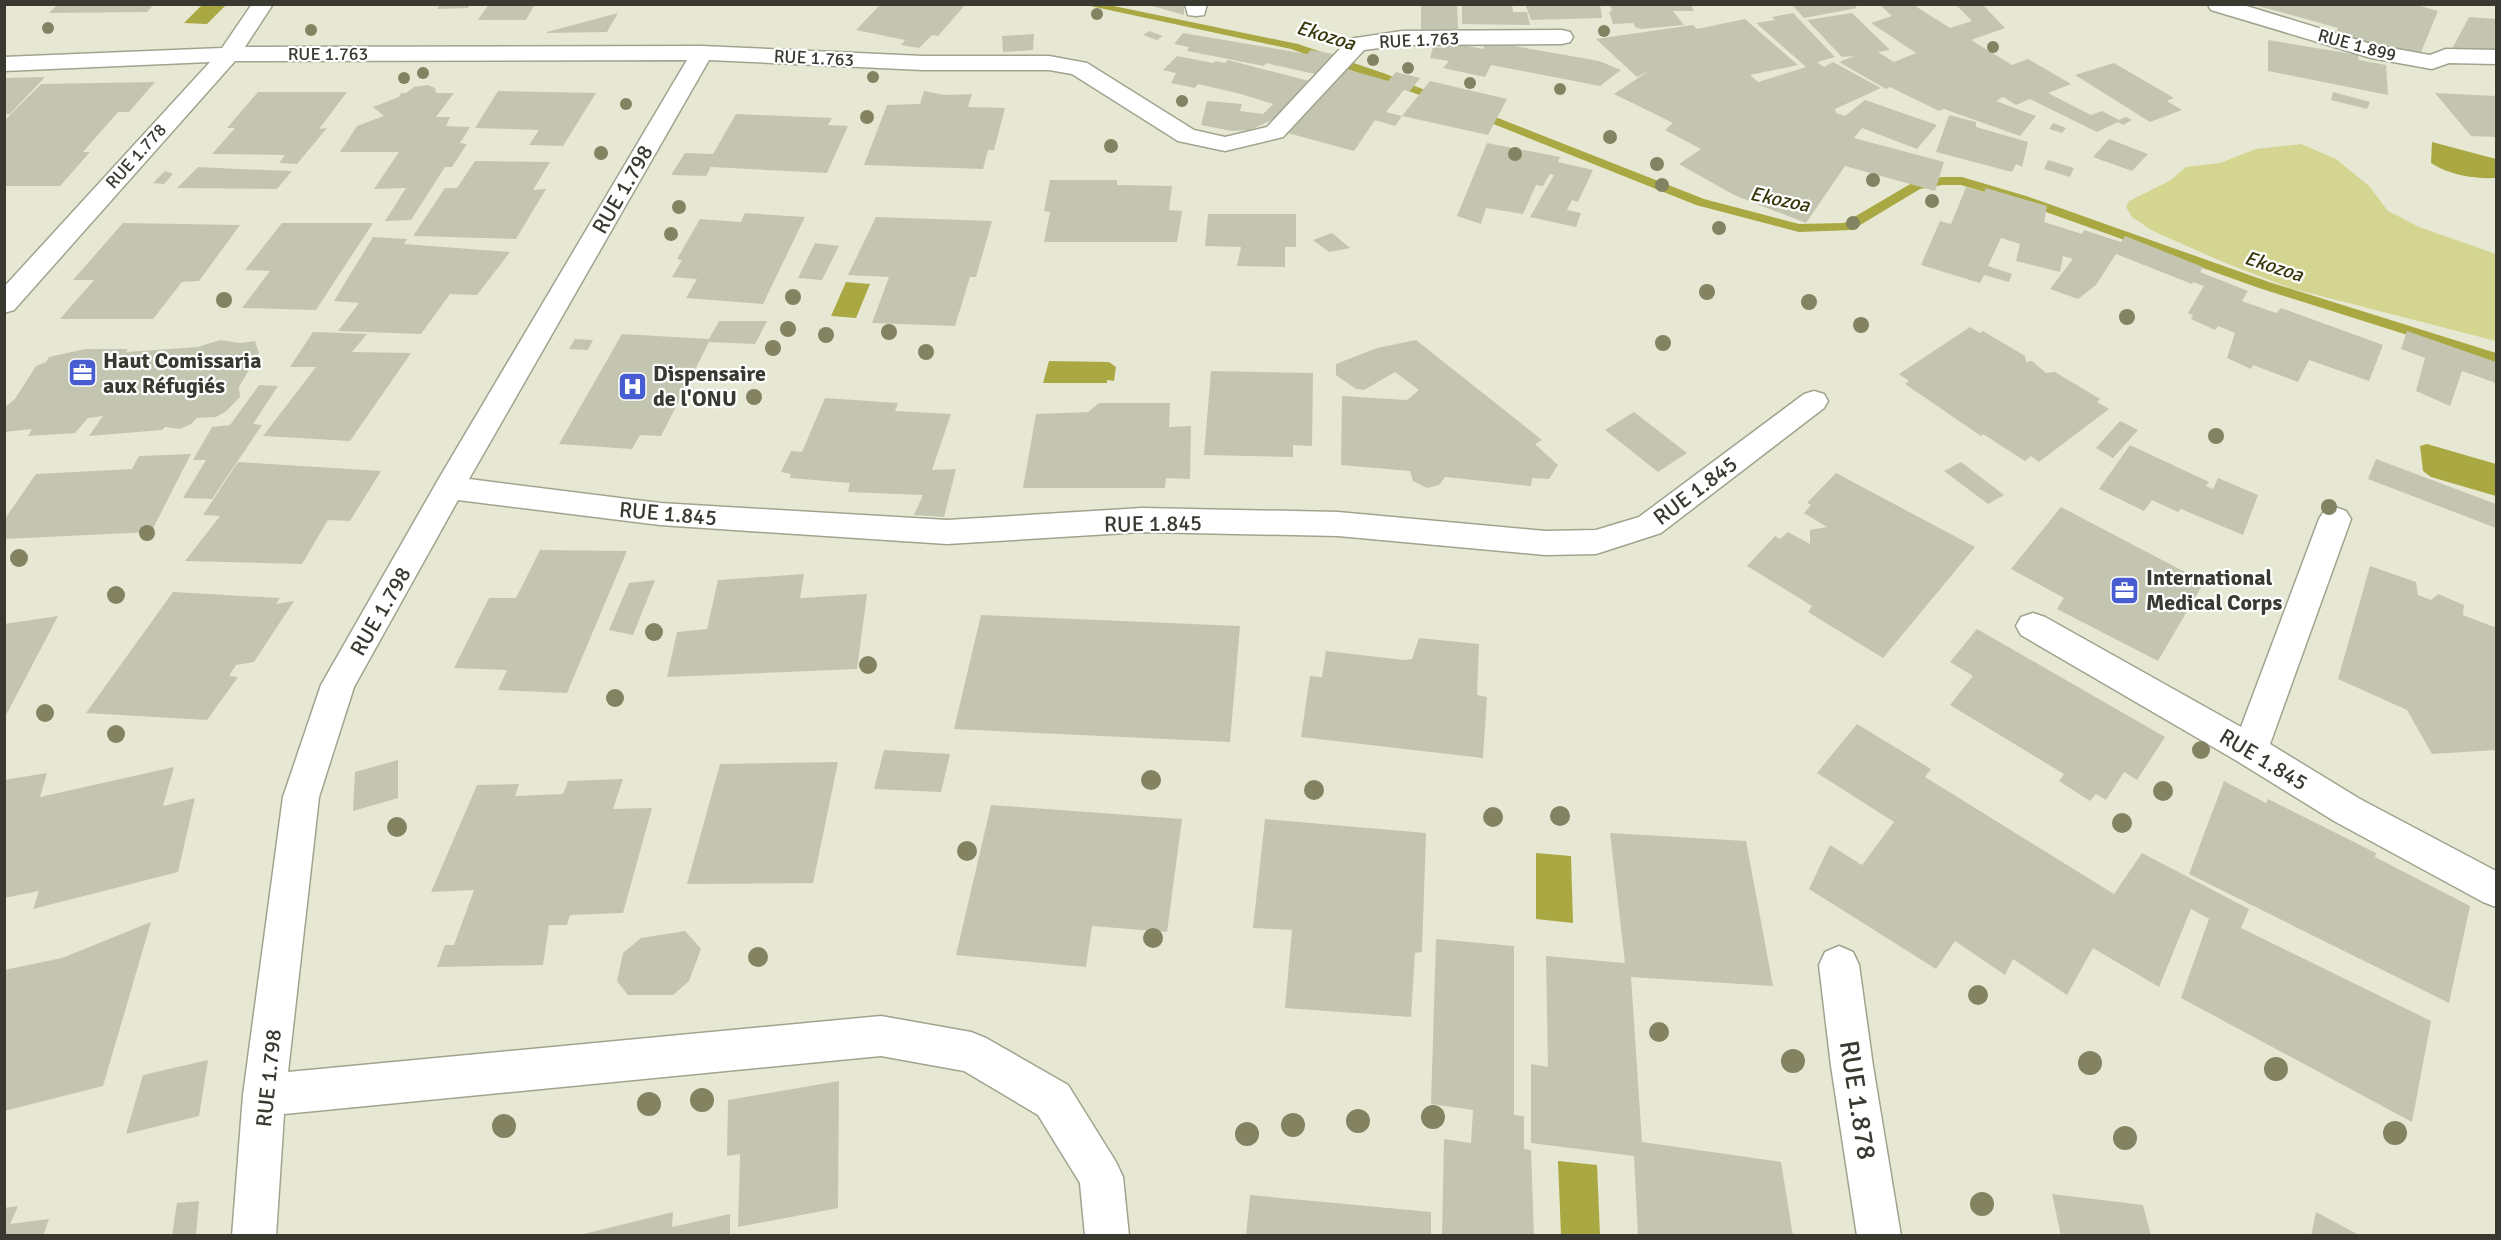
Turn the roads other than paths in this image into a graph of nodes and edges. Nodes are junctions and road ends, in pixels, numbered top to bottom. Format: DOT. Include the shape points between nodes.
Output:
graph roads {
  1 [pos="263,4"];
  2 [pos="2218,5"];
  3 [pos="1562,37"];
  4 [pos="702,53"];
  5 [pos="229,54"];
  6 [pos="2496,57"];
  7 [pos="4,64"];
  8 [pos="4,304"];
  9 [pos="1814,401"];
  10 [pos="449,488"];
  11 [pos="2335,519"];
  12 [pos="2033,626"];
  13 [pos="2250,750"];
  14 [pos="2496,890"];
  15 [pos="1839,965"];
  16 [pos="264,1095"];
  17 [pos="254,1236"];
  18 [pos="1107,1236"];
  19 [pos="1879,1236"];
  1 -- 5 [label="street, RUE 1.778"];
  2 -- 6 [label="street, RUE 1.899" via="2402,57 2432,62 2445,56"];
  3 -- 4 [label="street, RUE 1.763" via="1402,38 1357,44 1275,132 1226,144 1186,136 1079,68 1049,63 923,63"];
  4 -- 5 [label="street, RUE 1.763"];
  4 -- 10 [label="street, RUE 1.798"];
  5 -- 7 [label="street, RUE 1.763"];
  5 -- 8 [label="street, RUE 1.778"];
  9 -- 10 [label="street, RUE 1.845" via="1650,525 1596,542 1545,543 1338,524 1153,520 948,532 660,514"];
  10 -- 16 [label="street, RUE 1.798" via="338,685 301,796"];
  11 -- 13 [label="street"];
  12 -- 13 [label="street, RUE 1.845"];
  13 -- 14 [label="street, RUE 1.845" via="2347,810"];
  15 -- 19 [label="street, RUE 1.878"];
  16 -- 17 [label="street, RUE 1.798"];
  16 -- 18 [label="street" via="880,1036 971,1052 1053,1100 1101,1177"];
}
